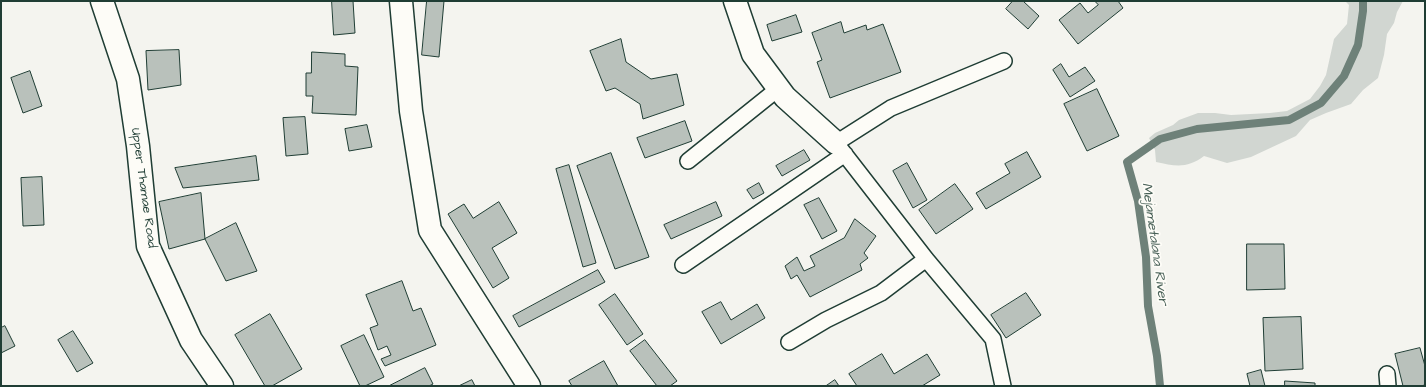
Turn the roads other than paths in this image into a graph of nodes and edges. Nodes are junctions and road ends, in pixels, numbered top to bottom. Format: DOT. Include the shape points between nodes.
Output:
graph roads {
  1 [pos="102,1"];
  2 [pos="401,1"];
  3 [pos="735,1"];
  4 [pos="1004,61"];
  5 [pos="779,88"];
  6 [pos="840,149"];
  7 [pos="688,161"];
  8 [pos="926,259"];
  9 [pos="683,265"];
  10 [pos="789,342"];
  11 [pos="222,386"];
  12 [pos="529,386"];
  13 [pos="1003,386"];
  1 -- 11 [label="street, Upper Thamae Road" via="128,79 148,246 191,340"];
  2 -- 12 [label="street" via="411,111 430,230"];
  3 -- 5 [label="street" via="753,54"];
  4 -- 6 [label="lane" via="890,108"];
  5 -- 6 [label="street" via="785,97"];
  5 -- 7 [label="lane"];
  6 -- 8 [label="lane"];
  6 -- 9 [label="lane"];
  8 -- 10 [label="lane" via="882,293 826,320"];
  8 -- 13 [label="lane" via="992,339"];
}
